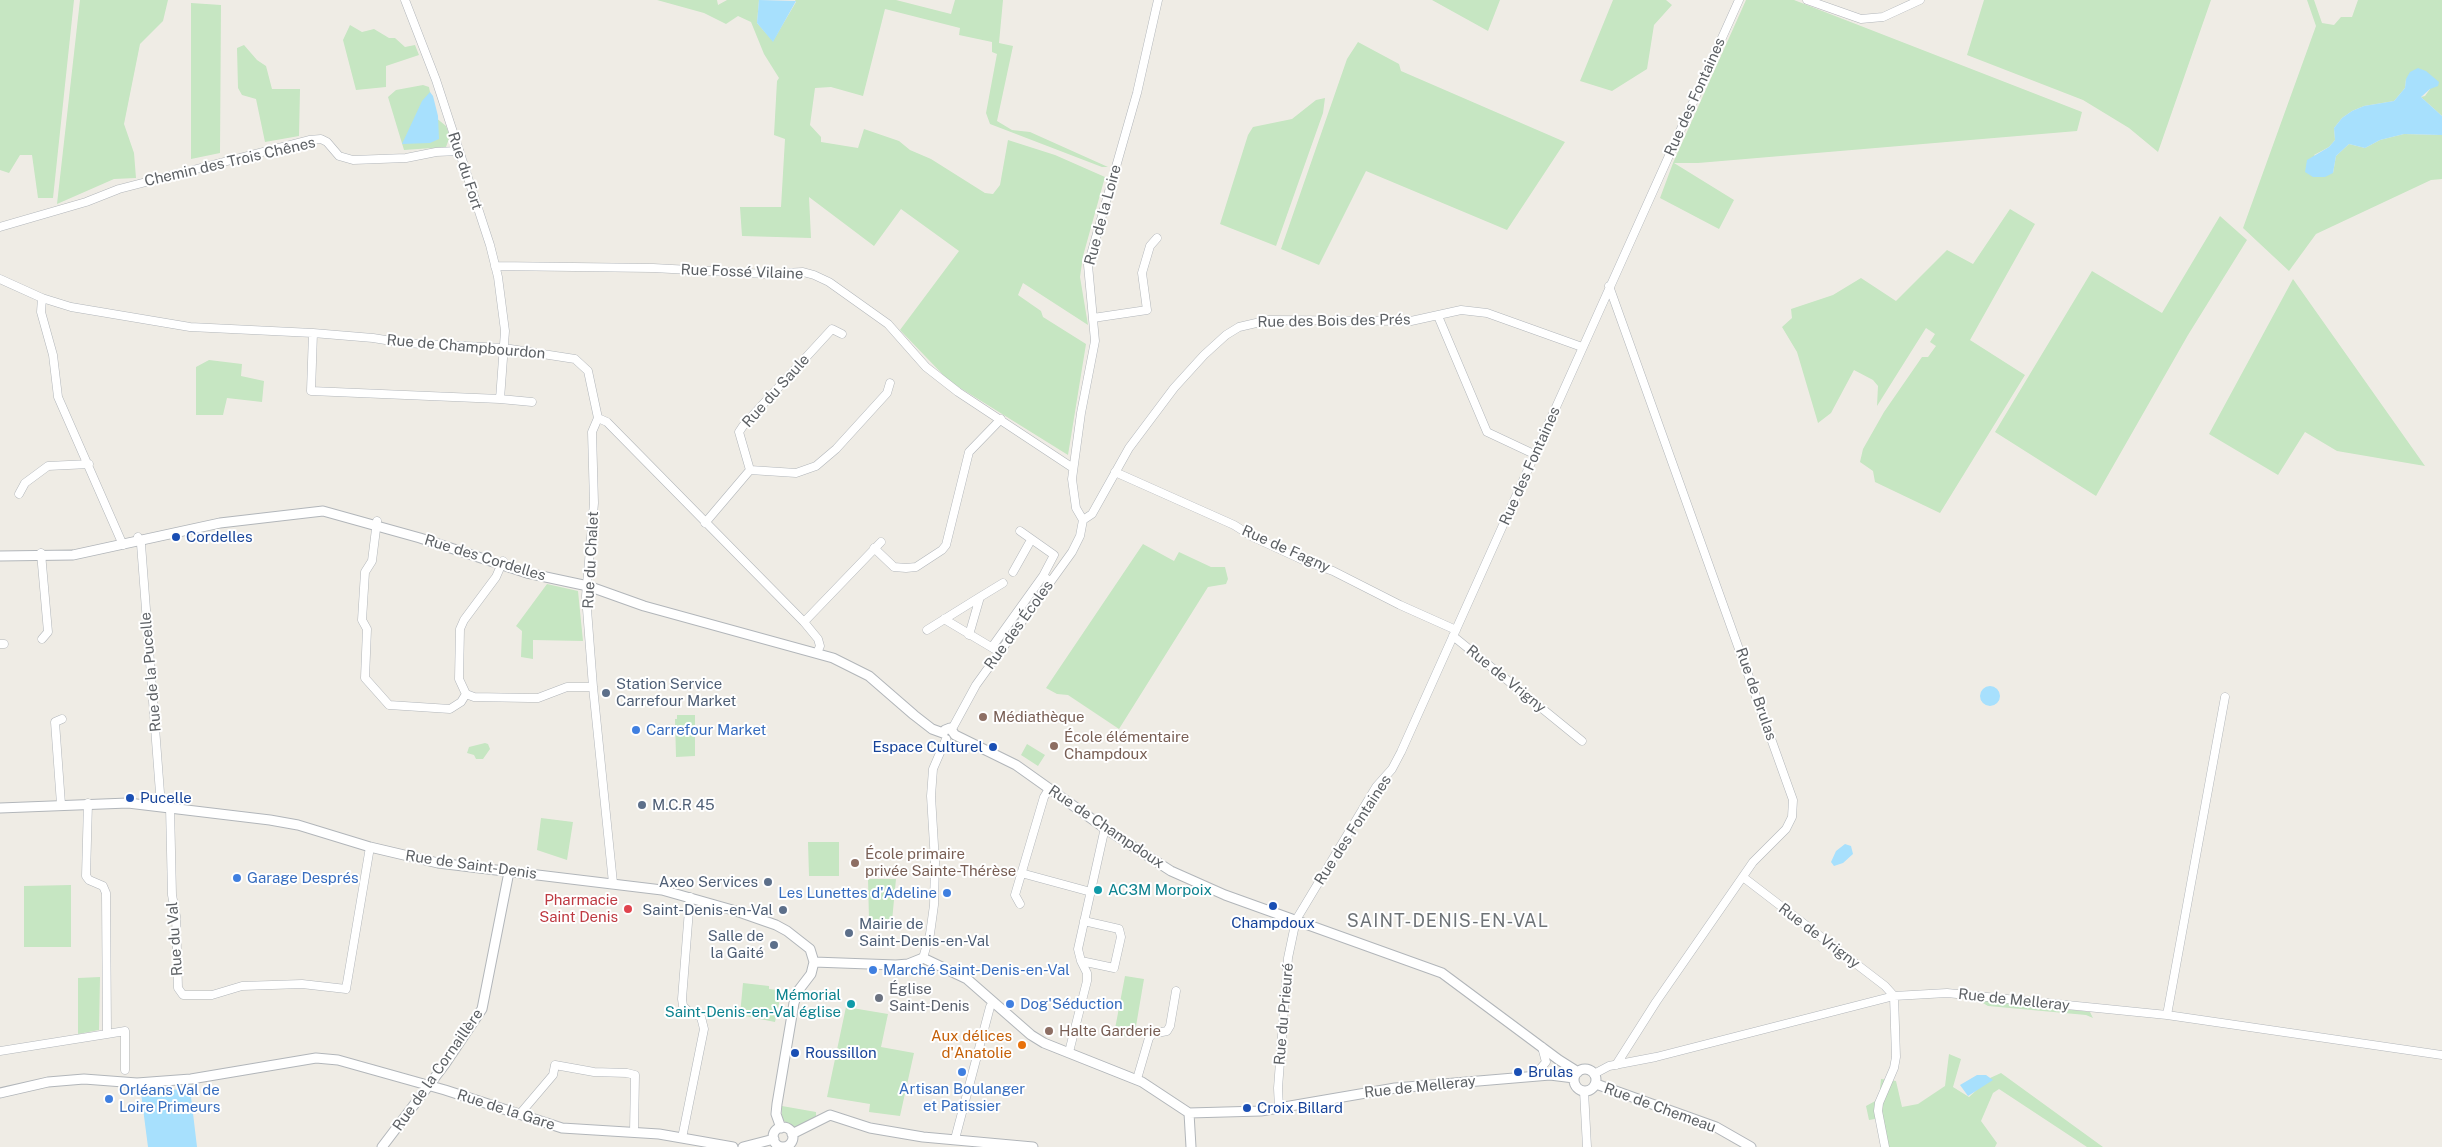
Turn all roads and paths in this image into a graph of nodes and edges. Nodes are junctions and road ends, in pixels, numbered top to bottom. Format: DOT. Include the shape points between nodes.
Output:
graph roads {
  1 [pos="405,0"];
  2 [pos="1158,0"];
  3 [pos="1739,0"];
  4 [pos="1807,0"];
  5 [pos="1920,0"];
  6 [pos="458,151"];
  7 [pos="0,227"];
  8 [pos="1157,238"];
  9 [pos="495,266"];
  10 [pos="0,279"];
  11 [pos="1609,286"];
  12 [pos="42,298"];
  13 [pos="1438,316"];
  14 [pos="1093,318"];
  15 [pos="313,333"];
  16 [pos="842,334"];
  17 [pos="1582,347"];
  18 [pos="504,348"];
  19 [pos="890,383"];
  20 [pos="500,399"];
  21 [pos="532,402"];
  22 [pos="598,418"];
  23 [pos="1001,419"];
  24 [pos="1536,455"];
  25 [pos="89,464"];
  26 [pos="1073,468"];
  27 [pos="750,470"];
  28 [pos="1115,472"];
  29 [pos="19,494"];
  30 [pos="1083,520"];
  31 [pos="376,523"];
  32 [pos="705,523"];
  33 [pos="1020,531"];
  34 [pos="139,539"];
  35 [pos="1031,540"];
  36 [pos="881,542"];
  37 [pos="123,545"];
  38 [pos="874,548"];
  39 [pos="41,554"];
  40 [pos="0,556"];
  41 [pos="502,563"];
  42 [pos="1013,572"];
  43 [pos="1043,576"];
  44 [pos="1050,582"];
  45 [pos="1003,583"];
  46 [pos="588,586"];
  47 [pos="980,597"];
  48 [pos="944,619"];
  49 [pos="804,622"];
  50 [pos="927,630"];
  51 [pos="1454,633"];
  52 [pos="969,635"];
  53 [pos="42,639"];
  54 [pos="992,648"];
  55 [pos="1000,652"];
  56 [pos="817,653"];
  57 [pos="593,687"];
  58 [pos="466,694"];
  59 [pos="2225,697"];
  60 [pos="62,719"];
  61 [pos="953,732"];
  62 [pos="944,736"];
  63 [pos="1582,741"];
  64 [pos="1049,790"];
  65 [pos="88,803"];
  66 [pos="61,804"];
  67 [pos="165,807"];
  68 [pos="0,808"];
  69 [pos="1106,829"];
  70 [pos="370,847"];
  71 [pos="509,872"];
  72 [pos="1021,874"];
  73 [pos="1743,877"];
  74 [pos="613,883"];
  75 [pos="1091,892"];
  76 [pos="690,897"];
  77 [pos="1020,904"];
  78 [pos="1296,920"];
  79 [pos="1084,921"];
  80 [pos="923,958"];
  81 [pos="1081,961"];
  82 [pos="814,962"];
  83 [pos="1176,991"];
  84 [pos="1894,996"];
  85 [pos="993,1002"];
  86 [pos="2167,1016"];
  87 [pos="107,1034"];
  88 [pos="1542,1047"];
  89 [pos="0,1051"];
  90 [pos="1069,1052"];
  91 [pos="2442,1055"];
  92 [pos="1616,1064"];
  93 [pos="125,1070"];
  94 [pos="1594,1074"];
  95 [pos="1576,1075"];
  96 [pos="1534,1076"];
  97 [pos="1137,1079"];
  98 [pos="1596,1084"];
  99 [pos="429,1086"];
  100 [pos="1584,1091"];
  101 [pos="0,1093"];
  102 [pos="1279,1108"];
  103 [pos="1189,1113"];
  104 [pos="519,1115"];
  105 [pos="781,1128"];
  106 [pos="634,1132"];
  107 [pos="792,1134"];
  108 [pos="682,1138"];
  109 [pos="955,1139"];
  110 [pos="774,1140"];
  111 [pos="382,1147"];
  112 [pos="732,1147"];
  113 [pos="743,1147"];
  114 [pos="784,1147"];
  115 [pos="1032,1147"];
  116 [pos="1191,1147"];
  117 [pos="1587,1147"];
  118 [pos="1751,1147"];
  119 [pos="1885,1147"];
  1 -- 6 [label="street, Rue du Fort" via="436,80"];
  2 -- 14 [label="street, Rue de la Loire" via="1137,93 1088,265"];
  3 -- 11 [label="street, Rue des Fontaines"];
  4 -- 5 [label="street" via="1861,19 1882,17"];
  6 -- 7 [label="street, Chemin des Trois Chênes" via="406,158 352,160 339,156 321,139 309,140 119,189"];
  6 -- 9 [label="street, Rue du Fort"];
  8 -- 14 [label="street" via="1150,246 1142,273 1147,310"];
  9 -- 18 [label="street, Rue du Fort" via="505,330"];
  9 -- 23 [label="street, Rue Fossé Vilaine" via="814,274 888,324 926,367"];
  10 -- 12 [label="street, Rue de Champbourdon"];
  11 -- 17 [label="street, Rue des Fontaines"];
  11 -- 73 [label="street, Rue de Brulas" via="1793,800 1792,817 1786,829"];
  12 -- 15 [label="street, Rue de Champbourdon" via="71,307 190,327"];
  12 -- 25 [label="street" via="41,312 53,355 58,398"];
  13 -- 17 [label="street, Rue des Bois des Prés" via="1461,310 1487,313"];
  13 -- 24 [label="street" via="1487,432"];
  13 -- 28 [label="street, Rue des Bois des Prés" via="1411,321 1371,322 1269,320 1239,327 1204,355 1174,388 1128,448"];
  14 -- 26 [label="street, Rue de la Loire" via="1093,357"];
  15 -- 18 [label="street, Rue de Champbourdon" via="404,343"];
  15 -- 20 [label="street" via="311,391"];
  16 -- 27 [label="street, Rue du Saule" via="832,329 743,426 739,432"];
  17 -- 24 [label="street, Rue des Fontaines"];
  18 -- 20 [label="street, Rue du Fort"];
  18 -- 22 [label="street, Rue de Champbourdon" via="575,359 584,364 592,382"];
  19 -- 27 [label="street" via="887,393 816,466 796,473"];
  20 -- 21 [label="street"];
  22 -- 32 [label="street" via="607,422"];
  22 -- 46 [label="street, Rue du Chalet" via="592,432 594,503"];
  23 -- 26 [label="street, Rue Fossé Vilaine"];
  23 -- 38 [label="street" via="968,452 946,545 942,550 916,567 906,568 894,567"];
  24 -- 51 [label="street, Rue des Fontaines"];
  25 -- 29 [label="street" via="48,466 25,484"];
  25 -- 37 [label="street"];
  26 -- 30 [label="street, Rue de la Loire" via="1075,502"];
  27 -- 32 [label="street"];
  28 -- 30 [label="street, Rue des Bois des Prés" via="1092,514"];
  28 -- 51 [label="street, Rue de Fagny" via="1333,571"];
  30 -- 44 [label="street, Rue des Écoles" via="1080,536"];
  31 -- 34 [label="street, Rue des Cordelles" via="314,511 220,523"];
  31 -- 41 [label="street, Rue des Cordelles"];
  31 -- 58 [label="street" via="372,561 365,572 362,620 366,629 364,678 389,705 450,709"];
  32 -- 49 [label="street"];
  33 -- 35 [label="street"];
  34 -- 37 [label="street, Rue des Cordelles"];
  34 -- 67 [label="street, Rue de la Pucelle"];
  35 -- 42 [label="street"];
  35 -- 43 [label="street" via="1054,555"];
  36 -- 38 [label="street"];
  37 -- 39 [label="street, Rue des Cordelles" via="73,556"];
  38 -- 49 [label="street"];
  39 -- 40 [label="street, Rue des Cordelles"];
  39 -- 53 [label="street" via="48,632"];
  41 -- 46 [label="street, Rue des Cordelles"];
  41 -- 58 [label="street" via="460,629 459,679"];
  43 -- 44 [label="street"];
  43 -- 54 [label="street"];
  44 -- 55 [label="street, Rue des Écoles"];
  45 -- 47 [label="street"];
  46 -- 56 [label="street, Rue des Cordelles" via="644,606"];
  46 -- 57 [label="street, Rue du Chalet"];
  47 -- 48 [label="street"];
  47 -- 52 [label="street"];
  48 -- 50 [label="street"];
  48 -- 52 [label="street"];
  49 -- 56 [label="street" via="818,639"];
  51 -- 63 [label="street, Rue de Vrigny"];
  51 -- 78 [label="street, Rue des Fontaines" via="1395,764 1376,787"];
  52 -- 54 [label="street"];
  54 -- 55 [label="street"];
  55 -- 61 [label="street, Rue des Écoles" via="976,685"];
  56 -- 62 [label="street, Rue des Cordelles" via="869,676 914,716"];
  57 -- 58 [label="street" via="567,687 538,698 474,697"];
  57 -- 74 [label="street, Rue du Chalet"];
  59 -- 86 [label="street"];
  60 -- 66 [label="street" via="55,722"];
  61 -- 62 [label="street" via="951,740"];
  61 -- 64 [label="street, Rue de Champdoux" via="999,755"];
  62 -- 80 [label="street" via="933,768 934,905"];
  64 -- 69 [label="street, Rue de Champdoux"];
  64 -- 72 [label="street" via="1044,797"];
  65 -- 66 [label="street, Rue de Saint-Denis"];
  65 -- 67 [label="street, Rue de Saint-Denis"];
  65 -- 87 [label="street" via="86,876 103,886 106,893"];
  66 -- 68 [label="street, Rue de Saint-Denis"];
  67 -- 70 [label="street, Rue de Saint-Denis" via="290,823"];
  67 -- 70 [label="street, Rue du Val" via="176,916 178,988 183,994 212,995 242,986 302,984 346,989"];
  69 -- 75 [label="street"];
  69 -- 78 [label="street, Rue de Champdoux" via="1188,879"];
  70 -- 71 [label="street, Rue de Saint-Denis" via="438,863"];
  71 -- 74 [label="street, Rue de Saint-Denis"];
  71 -- 99 [label="street, Rue de la Cornaillère" via="482,1009"];
  72 -- 75 [label="street"];
  72 -- 77 [label="street" via="1015,895"];
  73 -- 84 [label="street, Rue de Vrigny"];
  73 -- 92 [label="street, Rue de Brulas"];
  74 -- 76 [label="street, Rue de Saint-Denis"];
  75 -- 79 [label="street"];
  76 -- 82 [label="street, Rue de Saint-Denis" via="787,930 810,949"];
  76 -- 108 [label="street" via="682,999 688,1011 701,1018 704,1029"];
  78 -- 88 [label="street, Rue de Champdoux" via="1442,973"];
  78 -- 102 [label="street, Rue du Prieuré" via="1288,958"];
  79 -- 81 [label="street" via="1078,950"];
  79 -- 81 [label="street" via="1119,929 1121,937 1114,968"];
  80 -- 82 [label="street" via="908,964"];
  80 -- 85 [label="street" via="967,979"];
  81 -- 90 [label="street" via="1087,981"];
  82 -- 105 [label="street" via="811,974 798,991 794,1003 777,1098 776,1114"];
  83 -- 97 [label="street" via="1170,1026 1167,1031 1152,1034 1149,1038"];
  84 -- 86 [label="street, Rue de Melleray" via="1947,993"];
  84 -- 92 [label="street, Rue de Melleray" via="1656,1057"];
  84 -- 119 [label="street" via="1896,1057 1878,1111"];
  85 -- 90 [label="street" via="1031,1035"];
  85 -- 109 [label="street"];
  86 -- 91 [label="street, Rue de Melleray"];
  87 -- 89 [label="street"];
  87 -- 93 [label="street" via="125,1031"];
  88 -- 95 [label="street, Rue de Champdoux"];
  88 -- 96 [label="street" via="1546,1062"];
  90 -- 97 [label="street"];
  92 -- 94 [label="street, Rue de Melleray"];
  94 -- 95 [label="street" via="1589,1070"];
  94 -- 98 [label="street"];
  95 -- 96 [label="street, Rue de Melleray"];
  95 -- 100 [label="street" via="1575,1085"];
  96 -- 102 [label="street, Rue de Melleray" via="1396,1088"];
  97 -- 103 [label="street"];
  98 -- 100 [label="street"];
  98 -- 118 [label="street, Rue de Chemeau" via="1716,1127"];
  99 -- 101 [label="street, Rue de la Gare" via="338,1060 316,1058 191,1079 137,1082 75,1079"];
  99 -- 104 [label="street, Rue de la Gare"];
  99 -- 111 [label="street, Rue de la Cornaillère"];
  100 -- 117 [label="street"];
  102 -- 103 [label="street, Rue de Melleray"];
  103 -- 116 [label="street"];
  104 -- 106 [label="street, Rue de la Gare" via="562,1128"];
  104 -- 106 [label="street" via="553,1075 555,1065 635,1075"];
  105 -- 107 [label="street" via="787,1128"];
  105 -- 110 [label="street" via="774,1134"];
  106 -- 108 [label="street, Rue de la Gare"];
  107 -- 109 [label="street" via="830,1115 880,1130"];
  107 -- 114 [label="street" via="791,1142"];
  108 -- 112 [label="street, Rue de la Gare"];
  109 -- 115 [label="street"];
  110 -- 113 [label="street"];
  110 -- 114 [label="street"];
}
